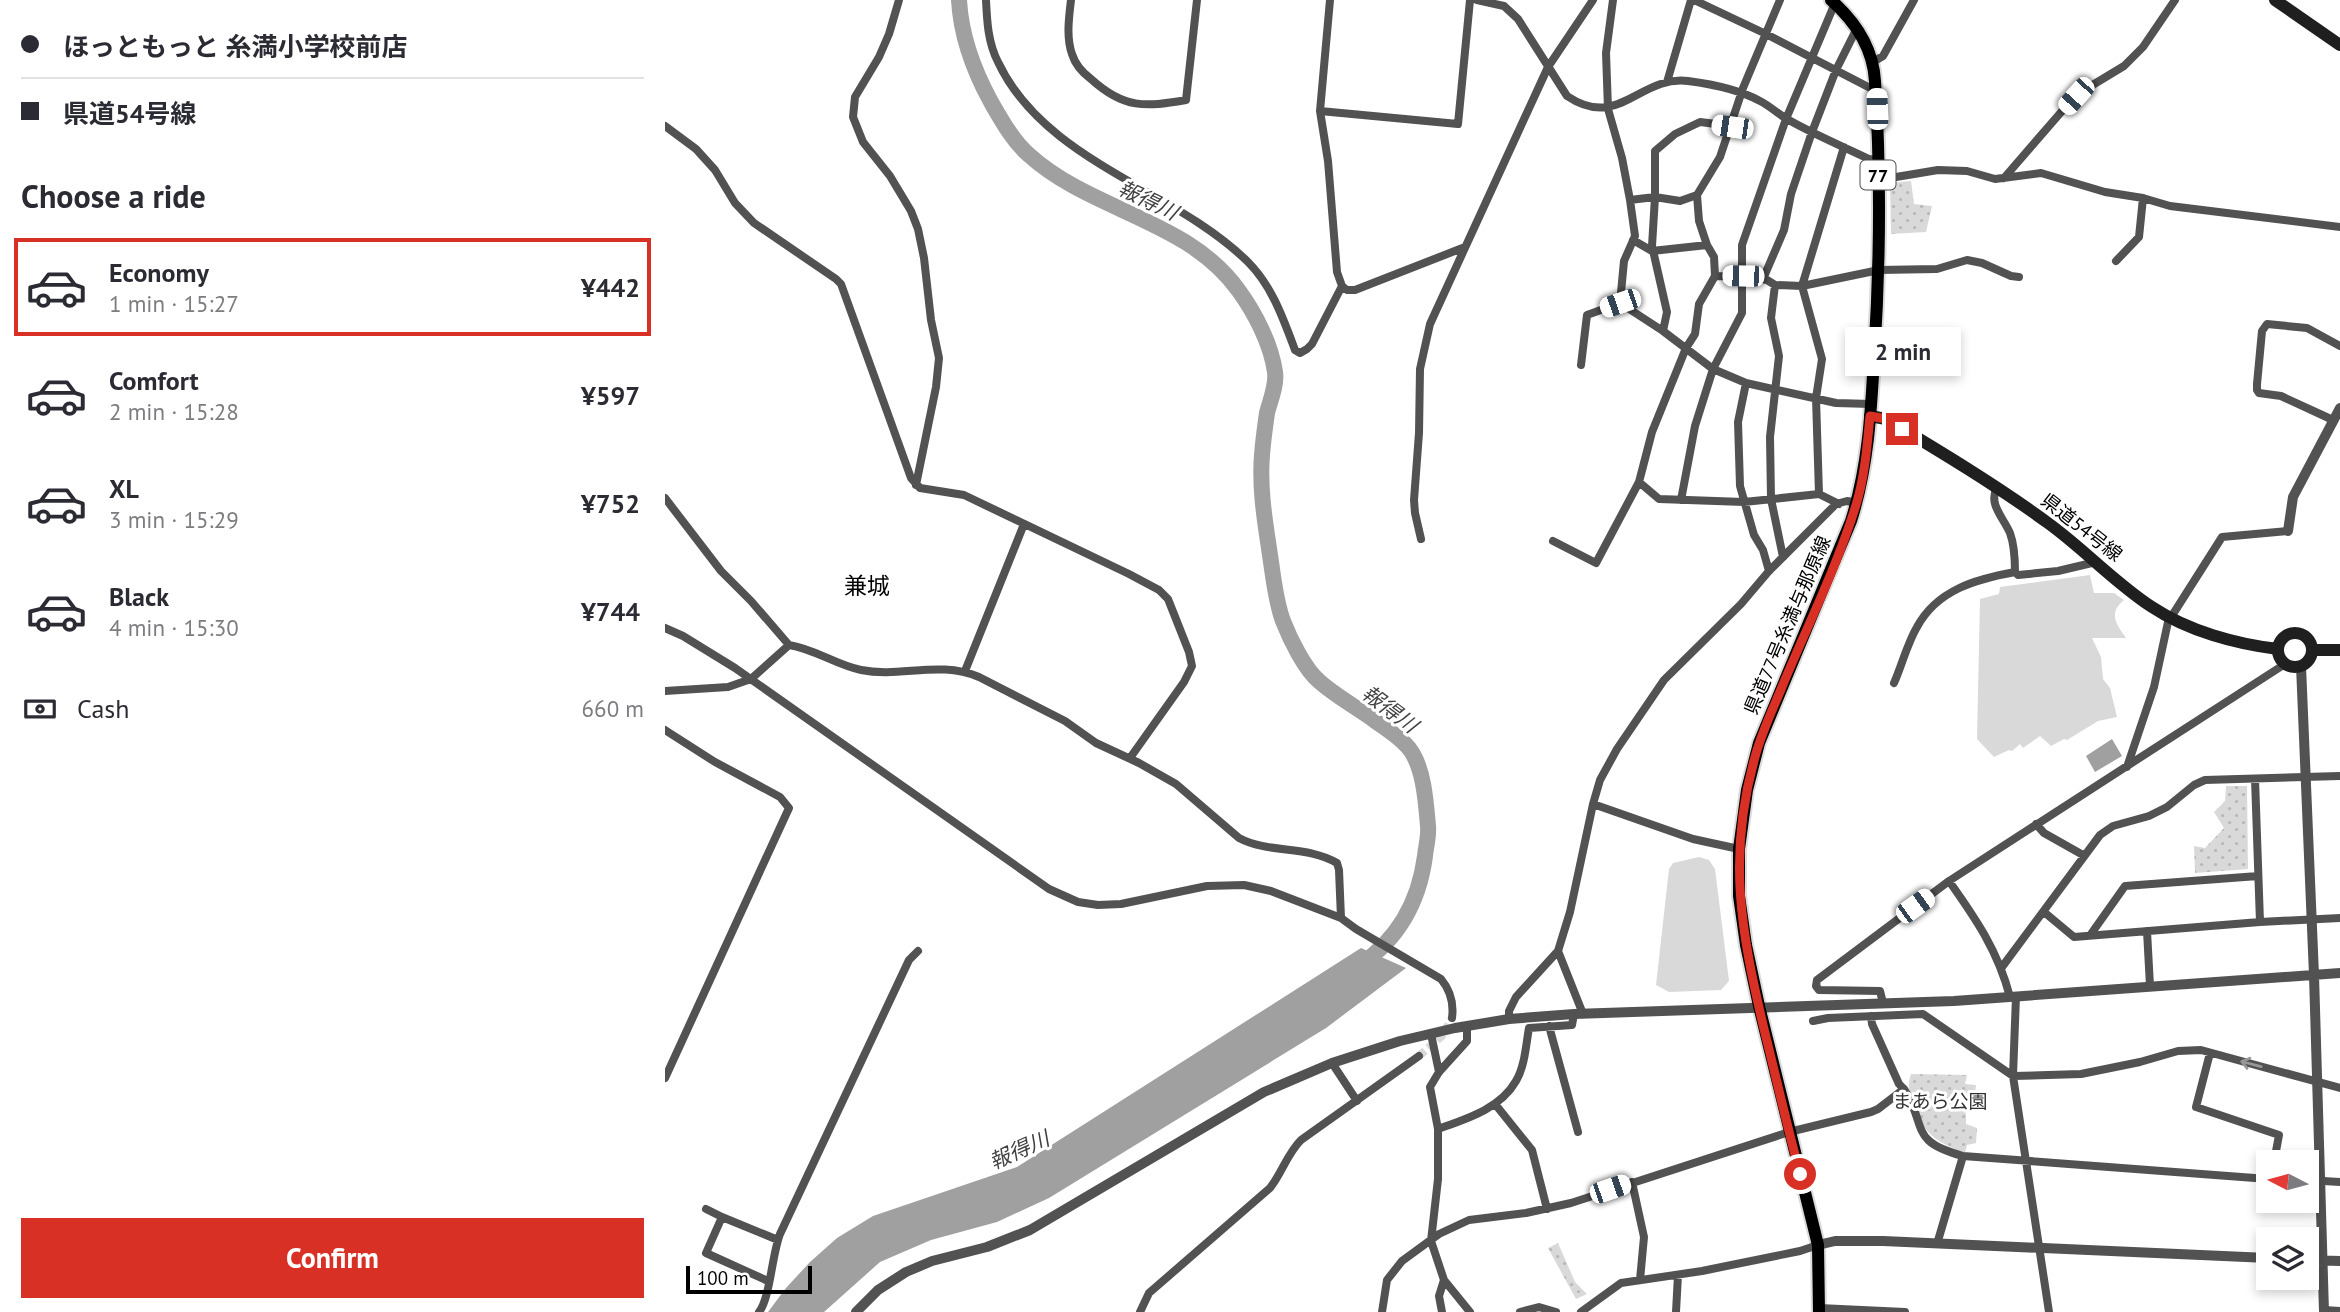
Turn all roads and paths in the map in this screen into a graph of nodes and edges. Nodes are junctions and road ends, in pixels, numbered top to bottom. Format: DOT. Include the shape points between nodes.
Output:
graph roads {
  1 [pos="899,0"];
  2 [pos="986,0"];
  3 [pos="1071,0"];
  4 [pos="1197,0"];
  5 [pos="1331,0"];
  6 [pos="1470,0"];
  7 [pos="1477,0"];
  8 [pos="1593,0"];
  9 [pos="1613,0"];
  10 [pos="1692,0"];
  11 [pos="1780,0"];
  12 [pos="1914,0"];
  13 [pos="2175,0"];
  14 [pos="2275,0"];
  15 [pos="1833,2"];
  16 [pos="1857,28"];
  17 [pos="1766,34"];
  18 [pos="2340,45"];
  19 [pos="1812,58"];
  20 [pos="1873,62"];
  21 [pos="1548,66"];
  22 [pos="1836,70"];
  23 [pos="1667,82"];
  24 [pos="1876,91"];
  25 [pos="1741,94"];
  26 [pos="1608,108"];
  27 [pos="1320,111"];
  28 [pos="1786,118"];
  29 [pos="665,126"];
  30 [pos="1732,127"];
  31 [pos="1812,132"];
  32 [pos="1844,147"];
  33 [pos="1878,160"];
  34 [pos="2004,178"];
  35 [pos="1878,180"];
  36 [pos="1697,195"];
  37 [pos="1655,197"];
  38 [pos="2143,198"];
  39 [pos="1630,200"];
  40 [pos="2340,227"];
  41 [pos="1633,240"];
  42 [pos="1707,245"];
  43 [pos="1465,247"];
  44 [pos="1652,251"];
  45 [pos="2116,261"];
  46 [pos="1879,270"];
  47 [pos="1716,276"];
  48 [pos="1743,276"];
  49 [pos="2019,277"];
  50 [pos="1763,279"];
  51 [pos="1775,285"];
  52 [pos="1342,286"];
  53 [pos="1803,286"];
  54 [pos="1620,303"];
  55 [pos="1663,331"];
  56 [pos="2340,346"];
  57 [pos="1686,348"];
  58 [pos="1581,365"];
  59 [pos="1713,369"];
  60 [pos="1746,383"];
  61 [pos="1775,390"];
  62 [pos="1816,398"];
  63 [pos="2340,408"];
  64 [pos="1871,410"];
  65 [pos="2333,420"];
  66 [pos="1639,482"];
  67 [pos="916,485"];
  68 [pos="1997,487"];
  69 [pos="1819,494"];
  70 [pos="665,498"];
  71 [pos="1771,499"];
  72 [pos="1681,500"];
  73 [pos="1744,502"];
  74 [pos="1857,503"];
  75 [pos="1839,504"];
  76 [pos="1024,524"];
  77 [pos="2288,531"];
  78 [pos="1421,540"];
  79 [pos="1553,541"];
  80 [pos="1783,557"];
  81 [pos="2096,562"];
  82 [pos="1769,571"];
  83 [pos="2015,572"];
  84 [pos="2170,617"];
  85 [pos="665,628"];
  86 [pos="789,645"];
  87 [pos="2278,649"];
  88 [pos="2312,650"];
  89 [pos="2340,650"];
  90 [pos="2285,664"];
  91 [pos="2301,666"];
  92 [pos="965,671"];
  93 [pos="751,679"];
  94 [pos="1894,683"];
  95 [pos="665,691"];
  96 [pos="665,730"];
  97 [pos="1129,758"];
  98 [pos="2127,767"];
  99 [pos="2340,776"];
  100 [pos="2306,777"];
  101 [pos="2255,779"];
  102 [pos="1593,804"];
  103 [pos="2036,824"];
  104 [pos="1739,849"];
  105 [pos="2084,855"];
  106 [pos="2258,876"];
  107 [pos="1949,881"];
  108 [pos="2044,912"];
  109 [pos="1341,918"];
  110 [pos="2340,918"];
  111 [pos="2312,920"];
  112 [pos="2260,922"];
  113 [pos="2147,931"];
  114 [pos="2091,934"];
  115 [pos="918,951"];
  116 [pos="1558,951"];
  117 [pos="2002,967"];
  118 [pos="2340,973"];
  119 [pos="2314,975"];
  120 [pos="2150,986"];
  121 [pos="2013,996"];
  122 [pos="1932,1002"];
  123 [pos="1882,1003"];
  124 [pos="1759,1006"];
  125 [pos="1579,1014"];
  126 [pos="1871,1016"];
  127 [pos="1452,1018"];
  128 [pos="1509,1019"];
  129 [pos="1932,1020"];
  130 [pos="1813,1021"];
  131 [pos="1467,1026"];
  132 [pos="1549,1026"];
  133 [pos="1431,1034"];
  134 [pos="2210,1053"];
  135 [pos="1419,1056"];
  136 [pos="1332,1063"];
  137 [pos="1439,1072"];
  138 [pos="2013,1076"];
  139 [pos="665,1078"];
  140 [pos="2317,1082"];
  141 [pos="2340,1088"];
  142 [pos="1904,1089"];
  143 [pos="1357,1101"];
  144 [pos="1495,1104"];
  145 [pos="1438,1129"];
  146 [pos="1578,1132"];
  147 [pos="1789,1132"];
  148 [pos="2276,1150"];
  149 [pos="1963,1156"];
  150 [pos="2026,1161"];
  151 [pos="2256,1178"];
  152 [pos="2320,1181"];
  153 [pos="1632,1182"];
  154 [pos="2340,1182"];
  155 [pos="706,1209"];
  156 [pos="1547,1209"];
  157 [pos="722,1217"];
  158 [pos="778,1240"];
  159 [pos="1431,1241"];
  160 [pos="1937,1244"];
  161 [pos="1818,1245"];
  162 [pos="2037,1248"];
  163 [pos="2256,1257"];
  164 [pos="2319,1261"];
  165 [pos="2324,1261"];
  166 [pos="2340,1261"];
  167 [pos="1678,1275"];
  168 [pos="1444,1280"];
  169 [pos="1640,1280"];
  170 [pos="768,1281"];
  171 [pos="1819,1310"];
  172 [pos="1885,1311"];
  173 [pos="2324,1311"];
  174 [pos="2340,1311"];
  175 [pos="759,1312"];
  176 [pos="856,1312"];
  177 [pos="1140,1312"];
  178 [pos="1383,1312"];
  179 [pos="1442,1312"];
  180 [pos="1470,1312"];
  181 [pos="1520,1312"];
  182 [pos="1556,1312"];
  183 [pos="1581,1312"];
  184 [pos="1676,1312"];
  185 [pos="1905,1312"];
  186 [pos="2049,1312"];
  1 -- 67 [label="street" via="879,57 855,97 853,117 863,142 911,211 924,258 939,358"];
  2 -- 52 [label="street" via="998,62 1022,101 1057,135 1188,217 1249,263 1266,284 1300,353 1312,344"];
  3 -- 4 [label="street" via="1068,37 1072,56 1083,72 1104,91 1128,103 1154,106 1186,100"];
  5 -- 27 [label="street"];
  6 -- 27 [label="street" via="1458,124"];
  7 -- 21 [label="street" via="1496,3 1518,19"];
  8 -- 21 [label="street"];
  9 -- 26 [label="street" via="1606,53"];
  10 -- 17 [label="street"];
  10 -- 23 [label="street"];
  11 -- 17 [label="street"];
  12 -- 20 [label="street" via="1883,56"];
  13 -- 34 [label="street" via="2143,47 2124,66 2076,96"];
  14 -- 18 [label="main road"];
  15 -- 16 [label="main road, 県道77号糸満与那原線 / 77"];
  15 -- 19 [label="street"];
  16 -- 20 [label="main road, 県道77号糸満与那原線 / 77"];
  16 -- 22 [label="street"];
  17 -- 19 [label="street"];
  17 -- 25 [label="street"];
  19 -- 22 [label="street"];
  19 -- 28 [label="street"];
  20 -- 24 [label="main road, 県道77号糸満与那原線 / 77"];
  21 -- 26 [label="street" via="1567,96"];
  21 -- 43 [label="street"];
  22 -- 24 [label="street"];
  22 -- 31 [label="street"];
  23 -- 25 [label="street" via="1688,81"];
  23 -- 26 [label="street"];
  24 -- 33 [label="main road, 県道77号糸満与那原線 / 77"];
  25 -- 28 [label="street"];
  25 -- 30 [label="street"];
  26 -- 39 [label="street"];
  27 -- 52 [label="street" via="1333,246"];
  28 -- 31 [label="street"];
  28 -- 48 [label="street" via="1742,245"];
  29 -- 67 [label="street" via="697,149 754,223 841,284"];
  30 -- 36 [label="street"];
  30 -- 37 [label="street" via="1700,122 1655,151"];
  31 -- 32 [label="street"];
  31 -- 50 [label="street" via="1784,230"];
  32 -- 33 [label="street"];
  32 -- 53 [label="street"];
  33 -- 35 [label="main road, 県道77号糸満与那原線 / 77"];
  34 -- 35 [label="street" via="1938,170"];
  34 -- 38 [label="street" via="2041,173"];
  35 -- 46 [label="main road, 県道77号糸満与那原線 / 77"];
  36 -- 37 [label="street" via="1680,201"];
  36 -- 42 [label="street"];
  37 -- 39 [label="street"];
  37 -- 44 [label="street"];
  38 -- 40 [label="street" via="2170,206"];
  38 -- 45 [label="street" via="2139,237"];
  39 -- 41 [label="street"];
  41 -- 44 [label="street"];
  41 -- 54 [label="street" via="1624,261"];
  42 -- 44 [label="street"];
  42 -- 47 [label="street"];
  43 -- 52 [label="street" via="1355,290"];
  43 -- 78 [label="street" via="1430,324 1420,369 1414,500"];
  44 -- 55 [label="street" via="1667,312"];
  46 -- 49 [label="street" via="1937,269 1967,260"];
  46 -- 53 [label="street"];
  46 -- 64 [label="main road, 県道77号糸満与那原線 / 77"];
  47 -- 48 [label="street"];
  47 -- 57 [label="street" via="1699,304 1695,334"];
  48 -- 50 [label="street"];
  48 -- 59 [label="street" via="1742,313"];
  50 -- 51 [label="street"];
  51 -- 53 [label="street"];
  51 -- 61 [label="street" via="1771,317 1779,356"];
  53 -- 62 [label="street" via="1822,359"];
  54 -- 55 [label="street"];
  54 -- 58 [label="street" via="1587,315"];
  55 -- 57 [label="street"];
  56 -- 65 [label="street" via="2307,328 2267,324 2262,331 2256,390"];
  57 -- 59 [label="street"];
  57 -- 66 [label="street" via="1652,432"];
  59 -- 60 [label="street"];
  59 -- 72 [label="street" via="1695,426"];
  60 -- 61 [label="street"];
  60 -- 73 [label="street" via="1738,422"];
  61 -- 62 [label="street"];
  61 -- 71 [label="street"];
  62 -- 64 [label="street"];
  62 -- 69 [label="street"];
  63 -- 65 [label="street"];
  64 -- 68 [label="main road, 県道54号線"];
  64 -- 74 [label="main road, 県道77号糸満与那原線 / 77"];
  65 -- 77 [label="street" via="2293,497"];
  66 -- 72 [label="street" via="1659,499"];
  66 -- 79 [label="street" via="1596,562"];
  67 -- 76 [label="street" via="925,491 964,495"];
  68 -- 81 [label="main road, 県道54号線"];
  68 -- 83 [label="street" via="1993,502 2011,536"];
  69 -- 71 [label="street"];
  69 -- 75 [label="street"];
  70 -- 86 [label="street" via="721,571"];
  71 -- 73 [label="street"];
  71 -- 80 [label="street"];
  72 -- 73 [label="street"];
  73 -- 82 [label="street"];
  74 -- 75 [label="street"];
  74 -- 104 [label="main road, 県道77号糸満与那原線 / 77" via="1759,743"];
  75 -- 80 [label="street"];
  76 -- 92 [label="street"];
  76 -- 97 [label="street" via="1129,574 1168,599 1192,666"];
  77 -- 84 [label="street" via="2222,537"];
  80 -- 82 [label="street"];
  81 -- 83 [label="street" via="2058,571"];
  81 -- 84 [label="main road, 県道54号線"];
  82 -- 102 [label="street" via="1648,701 1617,748"];
  83 -- 94 [label="street" via="1976,581 1939,600 1916,628"];
  84 -- 87 [label="main road, 県道54号線" via="2234,641"];
  84 -- 98 [label="street" via="2154,687"];
  85 -- 93 [label="street"];
  86 -- 92 [label="street" via="860,670"];
  86 -- 93 [label="street"];
  87 -- 88 [label="main road" via="2283,639 2293,634 2308,639"];
  87 -- 90 [label="main road"];
  88 -- 89 [label="main road"];
  88 -- 91 [label="main road"];
  90 -- 91 [label="main road"];
  90 -- 98 [label="street"];
  91 -- 100 [label="street"];
  92 -- 97 [label="street" via="1065,720 1096,743"];
  93 -- 95 [label="street" via="716,690"];
  93 -- 109 [label="street" via="1049,889 1078,902 1121,904 1207,886 1244,885"];
  96 -- 139 [label="street" via="780,797 789,808"];
  97 -- 109 [label="street" via="1176,784 1239,838 1337,863"];
  98 -- 103 [label="street"];
  99 -- 100 [label="street"];
  100 -- 101 [label="street"];
  100 -- 111 [label="street"];
  101 -- 105 [label="street" via="2205,780 2158,812 2113,826"];
  101 -- 106 [label="street"];
  102 -- 104 [label="street" via="1693,839"];
  102 -- 116 [label="street"];
  103 -- 105 [label="street"];
  103 -- 107 [label="street"];
  104 -- 124 [label="main road, 県道77号糸満与那原線 / 77" via="1741,912"];
  105 -- 108 [label="street"];
  106 -- 112 [label="street"];
  106 -- 114 [label="street" via="2125,886"];
  107 -- 117 [label="street"];
  107 -- 123 [label="street" via="1817,980 1819,990 1880,991"];
  108 -- 114 [label="street" via="2074,937"];
  108 -- 117 [label="street"];
  109 -- 127 [label="street" via="1441,979 1452,999"];
  110 -- 111 [label="street"];
  111 -- 112 [label="street"];
  111 -- 119 [label="street"];
  112 -- 113 [label="street"];
  113 -- 114 [label="street"];
  113 -- 120 [label="street"];
  115 -- 158 [label="street" via="909,960"];
  116 -- 125 [label="street"];
  116 -- 128 [label="street" via="1516,997"];
  117 -- 121 [label="street"];
  118 -- 119 [label="street"];
  119 -- 120 [label="street"];
  119 -- 140 [label="street"];
  120 -- 121 [label="street"];
  121 -- 122 [label="street"];
  121 -- 138 [label="street"];
  122 -- 123 [label="street"];
  122 -- 129 [label="street"];
  123 -- 124 [label="street"];
  124 -- 125 [label="street"];
  124 -- 147 [label="main road, 県道77号糸満与那原線 / 77"];
  125 -- 128 [label="street"];
  125 -- 132 [label="street" via="1572,1025"];
  126 -- 129 [label="street" via="1923,1014"];
  126 -- 130 [label="street"];
  126 -- 142 [label="street"];
  128 -- 131 [label="street"];
  129 -- 138 [label="street"];
  131 -- 133 [label="street"];
  131 -- 137 [label="street" via="1467,1041"];
  132 -- 144 [label="street" via="1529,1028 1517,1080"];
  132 -- 146 [label="street"];
  133 -- 136 [label="street"];
  133 -- 137 [label="street"];
  134 -- 138 [label="street" via="2178,1051 2081,1074"];
  140 -- 134 [label="street, one-way"];
  134 -- 148 [label="street" via="2196,1107 2279,1135"];
  135 -- 143 [label="street"];
  136 -- 143 [label="street"];
  136 -- 176 [label="street" via="1264,1091 1030,1230 906,1272"];
  137 -- 145 [label="street" via="1430,1087"];
  138 -- 150 [label="street"];
  140 -- 141 [label="street"];
  140 -- 152 [label="street"];
  142 -- 147 [label="street" via="1878,1109"];
  142 -- 149 [label="street" via="1925,1137 1943,1150"];
  143 -- 177 [label="street" via="1300,1140 1269,1188 1149,1293"];
  144 -- 145 [label="street"];
  144 -- 156 [label="street" via="1532,1150"];
  145 -- 159 [label="street"];
  147 -- 153 [label="street"];
  147 -- 161 [label="main road, 県道77号糸満与那原線 / 77"];
  149 -- 150 [label="street"];
  149 -- 160 [label="street"];
  150 -- 151 [label="street"];
  150 -- 162 [label="street"];
  152 -- 154 [label="street"];
  152 -- 165 [label="street"];
  153 -- 156 [label="street"];
  153 -- 169 [label="street" via="1644,1237"];
  155 -- 157 [label="street"];
  156 -- 159 [label="street" via="1469,1220"];
  157 -- 158 [label="street"];
  157 -- 170 [label="street" via="706,1254"];
  158 -- 170 [label="street"];
  159 -- 168 [label="street"];
  159 -- 178 [label="street" via="1402,1261 1387,1280"];
  160 -- 161 [label="street" via="1840,1240"];
  160 -- 162 [label="street"];
  161 -- 167 [label="street"];
  161 -- 171 [label="main road, 県道77号糸満与那原線 / 77"];
  162 -- 163 [label="street"];
  162 -- 186 [label="street"];
  164 -- 165 [label="street"];
  165 -- 166 [label="street"];
  165 -- 173 [label="street"];
  167 -- 169 [label="street"];
  167 -- 184 [label="street"];
  168 -- 179 [label="street" via="1439,1296"];
  168 -- 180 [label="street"];
  169 -- 183 [label="street" via="1621,1283"];
  170 -- 175 [label="street" via="766,1305"];
  171 -- 172 [label="street"];
  172 -- 185 [label="street"];
  173 -- 174 [label="street"];
  181 -- 182 [label="street" via="1539,1307"];
}
